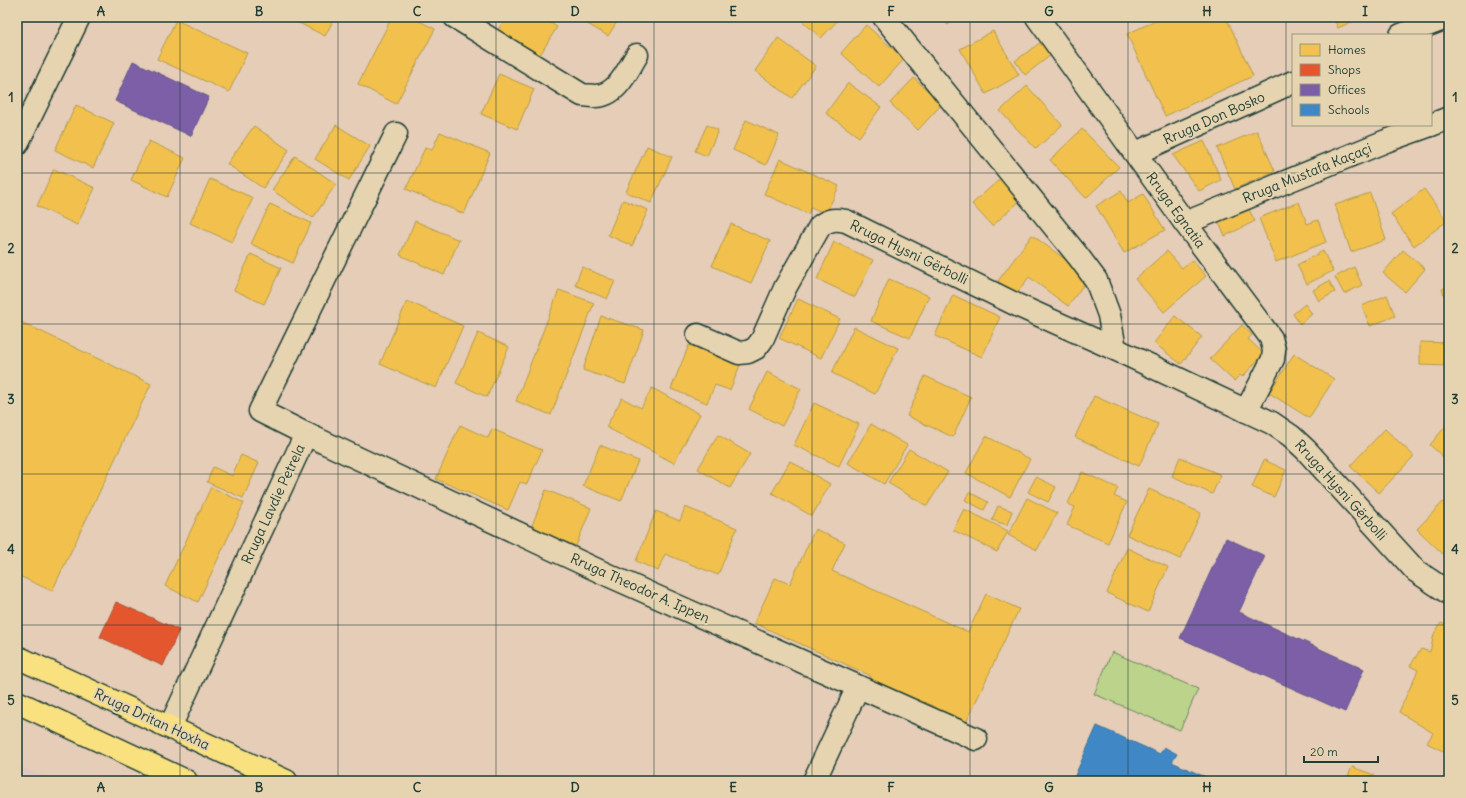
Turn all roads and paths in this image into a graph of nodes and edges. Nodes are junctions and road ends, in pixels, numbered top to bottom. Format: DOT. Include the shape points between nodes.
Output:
graph roads {
  1 [pos="78,17"];
  2 [pos="455,17"];
  3 [pos="884,17"];
  4 [pos="1037,17"];
  5 [pos="1449,17"];
  6 [pos="1404,34"];
  7 [pos="637,55"];
  8 [pos="1292,82"];
  9 [pos="1449,118"];
  10 [pos="1432,125"];
  11 [pos="1428,126"];
  12 [pos="396,134"];
  13 [pos="17,144"];
  14 [pos="1136,153"];
  15 [pos="1185,224"];
  16 [pos="698,335"];
  17 [pos="1115,349"];
  18 [pos="1246,411"];
  19 [pos="306,434"];
  20 [pos="1449,593"];
  21 [pos="17,657"];
  22 [pos="858,687"];
  23 [pos="17,702"];
  24 [pos="170,727"];
  25 [pos="976,739"];
  26 [pos="186,781"];
  27 [pos="286,781"];
  28 [pos="814,781"];
  1 -- 13 [label="street"];
  2 -- 7 [label="street" via="582,95 606,94 616,87"];
  3 -- 17 [label="street" via="1096,280 1109,315"];
  4 -- 14 [label="street, Rruga Egnatia"];
  5 -- 6 [label="street"];
  8 -- 14 [label="street, Rruga Don Bosko"];
  9 -- 10 [label="street, Rruga Mustafa Kaçaçi"];
  11 -- 15 [label="street, Rruga Mustafa Kaçaçi"];
  12 -- 19 [label="street, Rruga Lavdie Petrela" via="260,410"];
  14 -- 15 [label="street, Rruga Egnatia"];
  15 -- 18 [label="street, Rruga Egnatia" via="1271,338 1273,359"];
  16 -- 17 [label="street, Rruga Hysni Gërbolli" via="739,353 756,348 785,288 820,226 837,219 846,221 1005,299"];
  17 -- 18 [label="street, Rruga Hysni Gërbolli"];
  18 -- 20 [label="street, Rruga Hysni Gërbolli" via="1272,423 1291,436 1416,571"];
  19 -- 22 [label="street, Rruga Theodor A. Ippen" via="610,576"];
  19 -- 24 [label="street, Rruga Lavdie Petrela"];
  21 -- 24 [label="main road, Rruga Dritan Hoxha"];
  22 -- 25 [label="street, Rruga Theodor A. Ippen"];
  22 -- 28 [label="street"];
  23 -- 26 [label="main road"];
  24 -- 27 [label="main road, Rruga Dritan Hoxha"];
}
